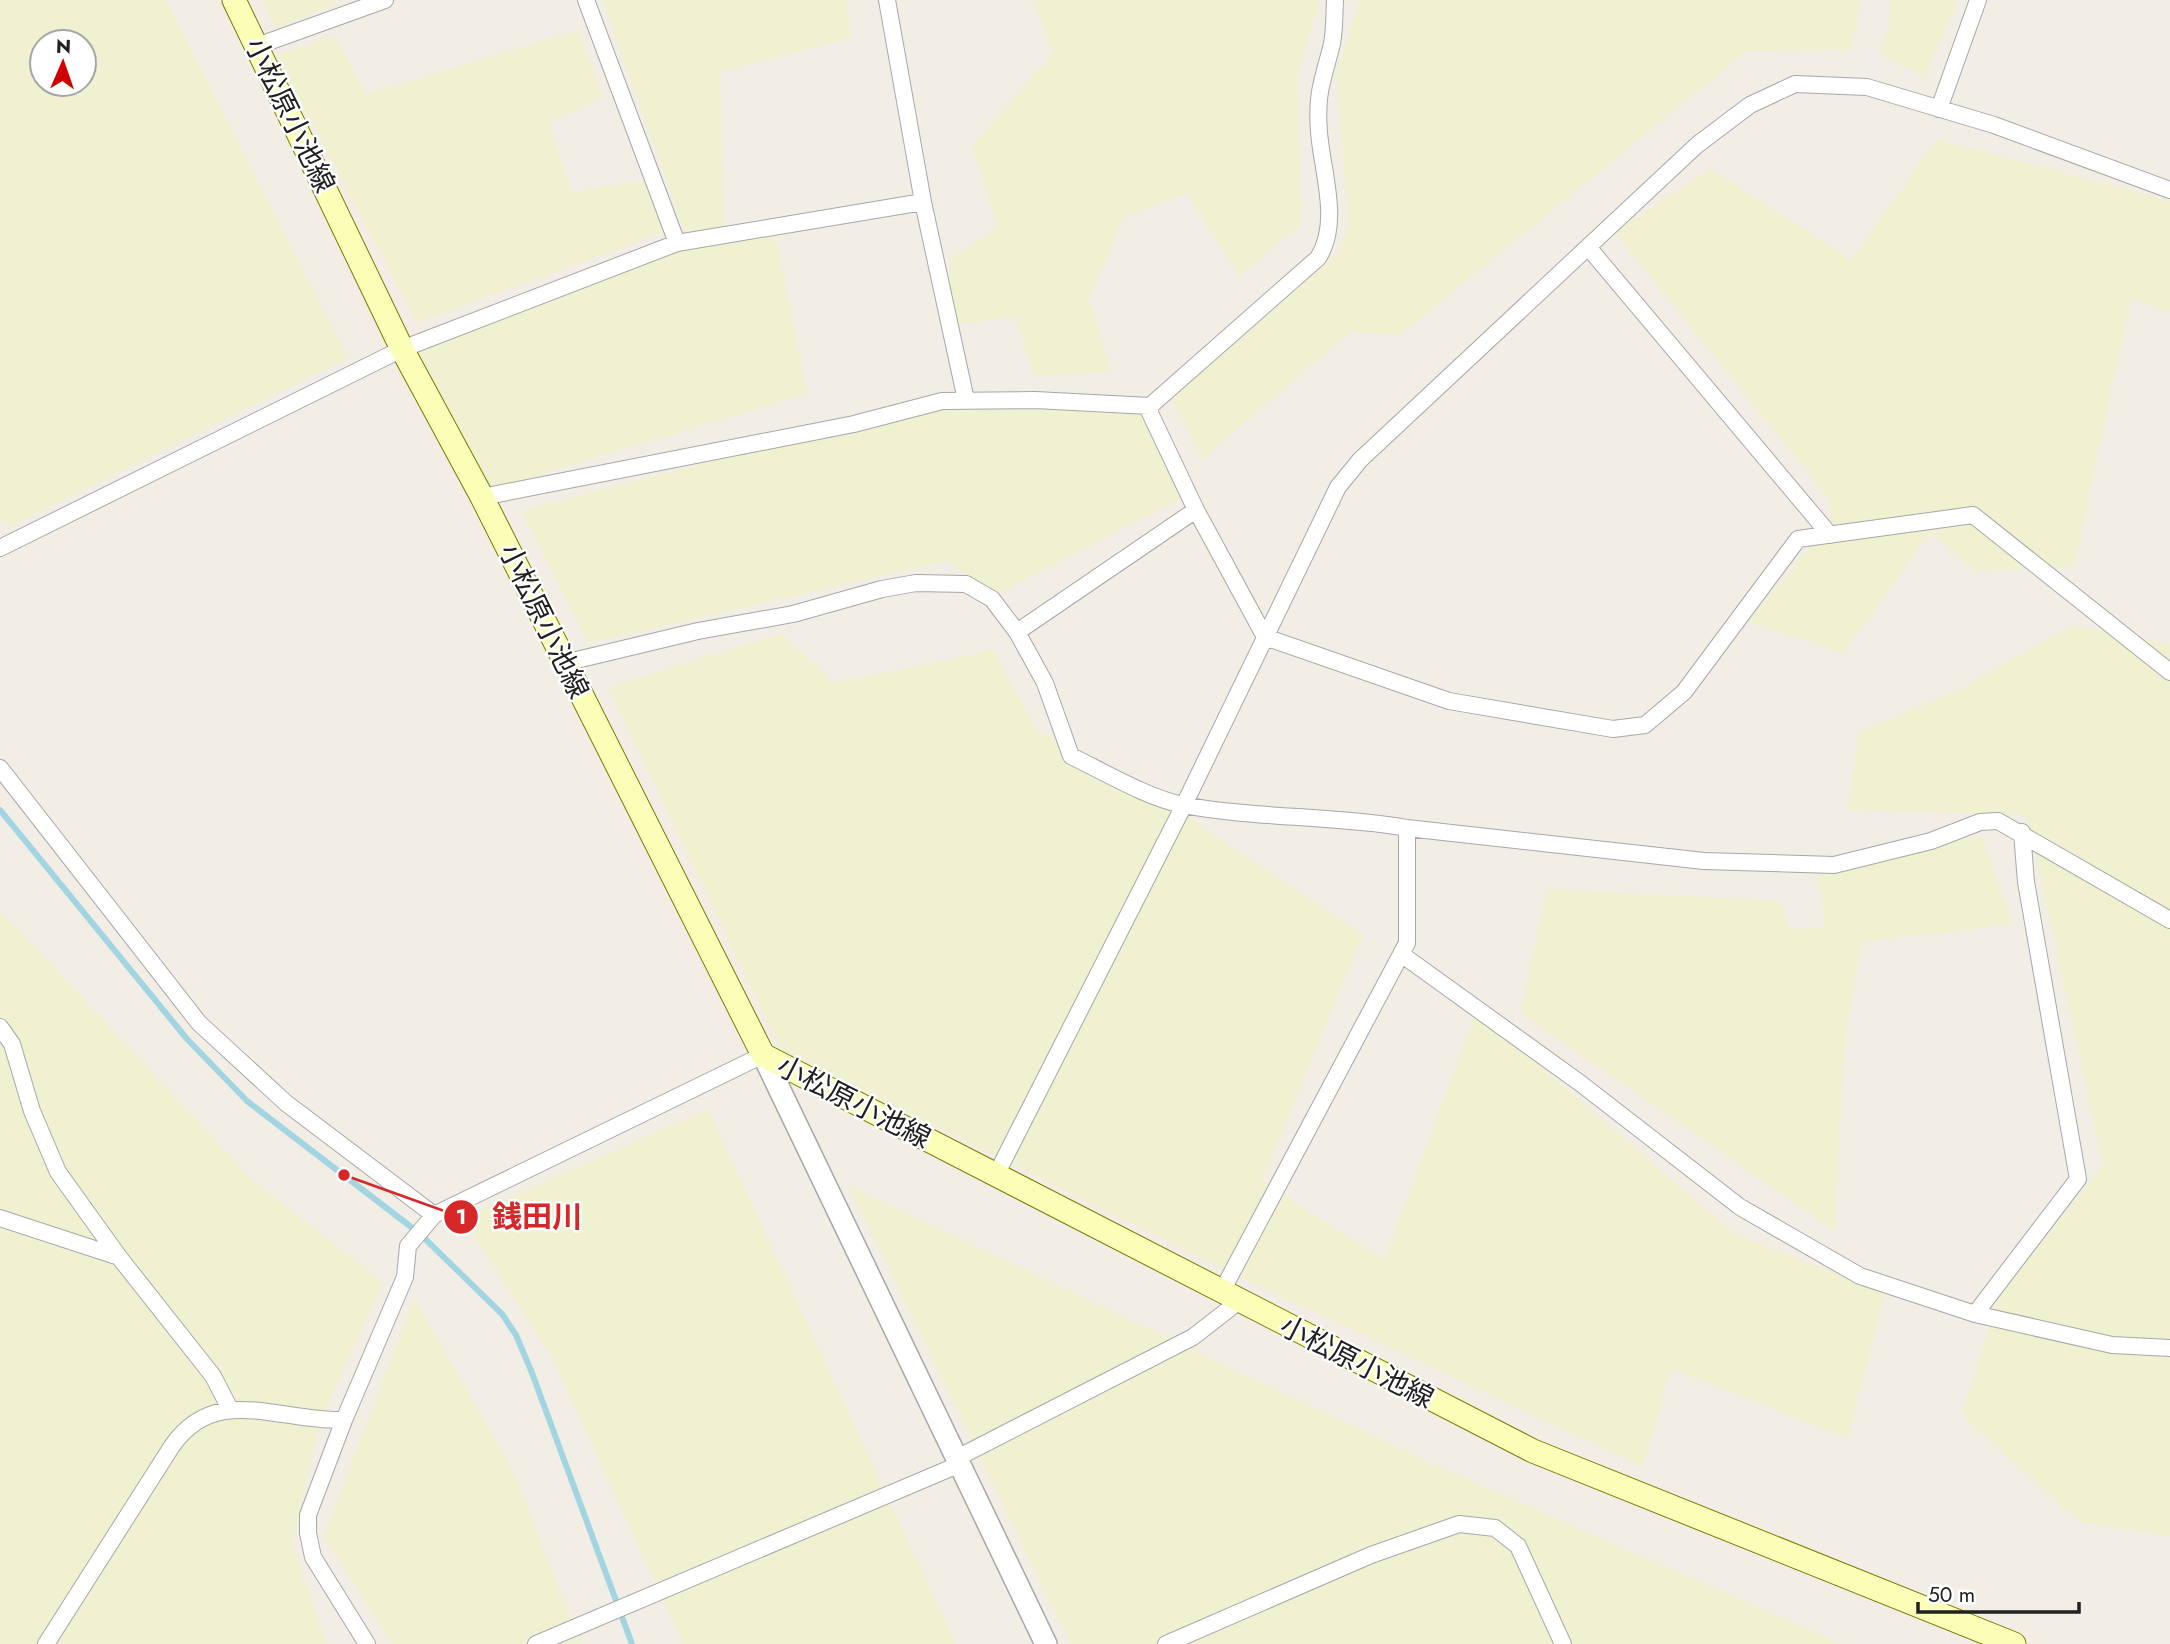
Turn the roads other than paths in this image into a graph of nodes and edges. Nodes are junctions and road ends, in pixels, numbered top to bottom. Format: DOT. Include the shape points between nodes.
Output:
graph roads {
  1 [pos="234,0"];
  2 [pos="385,0"];
  3 [pos="586,0"];
  4 [pos="887,0"];
  5 [pos="1335,0"];
  6 [pos="1978,0"];
  7 [pos="257,46"];
  8 [pos="1939,109"];
  9 [pos="2170,190"];
  10 [pos="923,202"];
  11 [pos="677,243"];
  12 [pos="1588,247"];
  13 [pos="402,349"];
  14 [pos="966,400"];
  15 [pos="1150,406"];
  16 [pos="482,497"];
  17 [pos="1196,510"];
  18 [pos="1830,534"];
  19 [pos="0,548"];
  20 [pos="1017,632"];
  21 [pos="1265,637"];
  22 [pos="564,663"];
  23 [pos="2170,672"];
  24 [pos="0,768"];
  25 [pos="1184,805"];
  26 [pos="1407,828"];
  27 [pos="2022,832"];
  28 [pos="2170,920"];
  29 [pos="1401,954"];
  30 [pos="0,1027"];
  31 [pos="763,1055"];
  32 [pos="996,1175"];
  33 [pos="434,1215"];
  34 [pos="0,1218"];
  35 [pos="119,1257"];
  36 [pos="1230,1296"];
  37 [pos="1975,1314"];
  38 [pos="2170,1348"];
  39 [pos="230,1409"];
  40 [pos="344,1420"];
  41 [pos="957,1462"];
  42 [pos="46,1644"];
  43 [pos="367,1644"];
  44 [pos="536,1644"];
  45 [pos="1046,1644"];
  46 [pos="1166,1644"];
  47 [pos="1563,1644"];
  48 [pos="2014,1644"];
  1 -- 7 [label="main road, 小松原小池線"];
  2 -- 7 [label="street"];
  3 -- 11 [label="street"];
  4 -- 10 [label="street"];
  5 -- 15 [label="street" via="1332,46 1318,88 1327,244 1318,258"];
  6 -- 8 [label="street"];
  7 -- 13 [label="main road, 小松原小池線"];
  8 -- 9 [label="street"];
  8 -- 12 [label="street" via="1867,87 1795,84 1750,105 1697,145"];
  10 -- 11 [label="street"];
  10 -- 14 [label="street"];
  11 -- 13 [label="street"];
  12 -- 18 [label="street"];
  12 -- 21 [label="street" via="1360,460 1338,487"];
  13 -- 16 [label="main road, 小松原小池線"];
  13 -- 19 [label="street"];
  14 -- 15 [label="street"];
  14 -- 16 [label="street" via="942,401 841,427"];
  15 -- 17 [label="street"];
  16 -- 22 [label="main road, 小松原小池線"];
  17 -- 20 [label="street"];
  17 -- 21 [label="street"];
  18 -- 21 [label="street" via="1797,540 1684,692 1645,724 1613,729 1449,701"];
  18 -- 23 [label="street" via="1973,515"];
  20 -- 22 [label="street" via="992,599 966,584 916,583"];
  20 -- 25 [label="street" via="1045,683 1070,757"];
  21 -- 25 [label="street"];
  22 -- 31 [label="main road, 小松原小池線"];
  24 -- 33 [label="street" via="199,1023 286,1103"];
  25 -- 26 [label="street"];
  25 -- 32 [label="street"];
  26 -- 27 [label="street" via="1704,861 1834,865 1931,841 1980,822 1998,821"];
  26 -- 29 [label="street" via="1407,943"];
  27 -- 28 [label="street"];
  27 -- 37 [label="street" via="2026,882 2078,1178"];
  29 -- 36 [label="street"];
  29 -- 37 [label="street" via="1580,1083 1740,1207 1860,1276"];
  30 -- 35 [label="street" via="12,1044 32,1111 58,1172"];
  31 -- 32 [label="main road, 小松原小池線"];
  31 -- 33 [label="street"];
  31 -- 41 [label="street"];
  32 -- 36 [label="main road, 小松原小池線"];
  33 -- 40 [label="street" via="408,1246 405,1277"];
  34 -- 35 [label="street"];
  35 -- 39 [label="street" via="213,1376"];
  36 -- 41 [label="street" via="1193,1337"];
  36 -- 48 [label="main road, 小松原小池線" via="1533,1451"];
  37 -- 38 [label="street" via="2112,1345"];
  39 -- 40 [label="street"];
  39 -- 42 [label="street" via="199,1417 182,1431"];
  40 -- 43 [label="street" via="309,1515 307,1534 313,1557"];
  41 -- 44 [label="street"];
  41 -- 45 [label="street"];
  46 -- 47 [label="street" via="1371,1555 1459,1524 1495,1528 1518,1546"];
}
